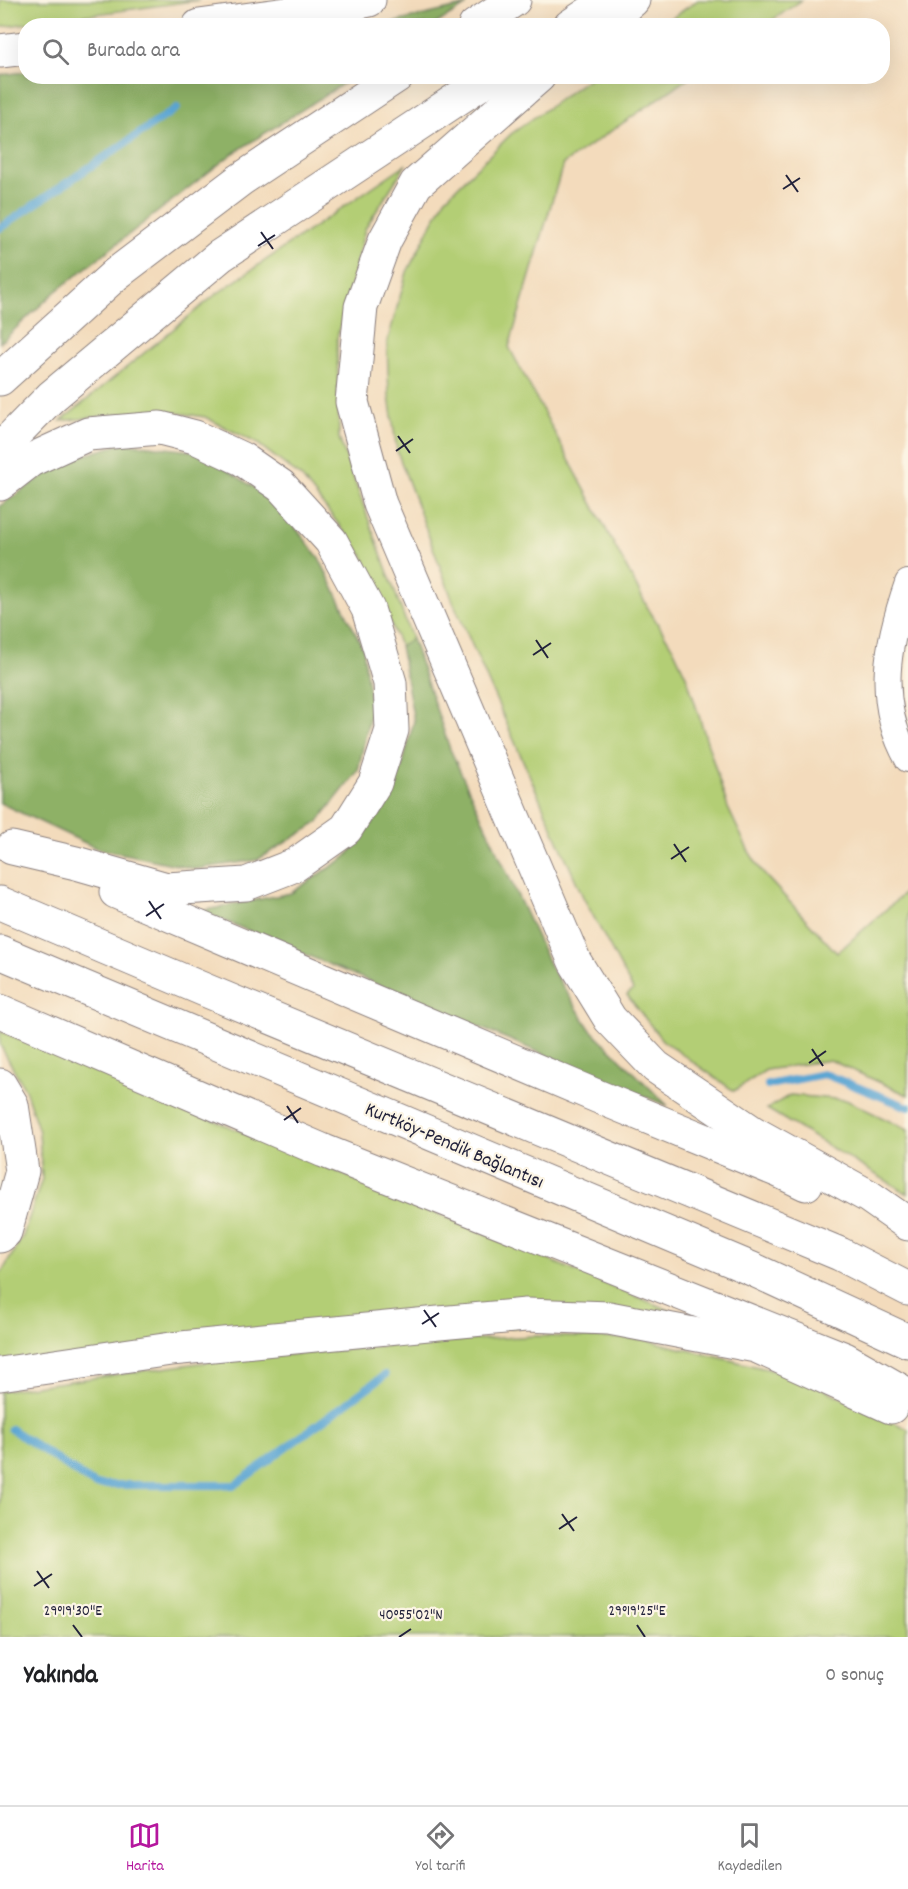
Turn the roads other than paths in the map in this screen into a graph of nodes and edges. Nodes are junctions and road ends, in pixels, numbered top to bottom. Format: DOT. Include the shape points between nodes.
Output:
graph roads {
  1 [pos="369,0"];
  2 [pos="514,0"];
  3 [pos="609,0"];
  4 [pos="633,0"];
  5 [pos="258,18"];
  6 [pos="487,18"];
  7 [pos="582,18"];
  8 [pos="612,18"];
  9 [pos="18,49"];
  10 [pos="0,51"];
  11 [pos="386,84"];
  12 [pos="480,84"];
  13 [pos="530,84"];
  14 [pos="0,379"];
  15 [pos="0,449"];
  16 [pos="0,484"];
  17 [pos="908,583"];
  18 [pos="908,759"];
  19 [pos="6,845"];
  20 [pos="0,903"];
  21 [pos="0,952"];
  22 [pos="0,1011"];
  23 [pos="0,1085"];
  24 [pos="908,1224"];
  25 [pos="908,1233"];
  26 [pos="0,1236"];
  27 [pos="908,1289"];
  28 [pos="908,1341"];
  29 [pos="0,1374"];
  30 [pos="908,1395"];
  31 [pos="908,1415"];
  1 -- 5 [label="highway"];
  2 -- 6 [label="highway"];
  3 -- 7 [label="highway"];
  4 -- 8 [label="highway"];
  9 -- 10 [label="highway"];
  11 -- 14 [label="highway" via="240,180 116,274"];
  12 -- 15 [label="highway" via="220,256 51,397"];
  13 -- 24 [label="highway" via="416,184 385,240 361,307 352,402 380,504 574,962 610,1019 656,1067 752,1132 868,1196"];
  16 -- 19 [label="highway" via="31,460 88,434 160,428 195,437 242,459 281,486 331,541 368,609 390,682 392,730 375,783 346,829 295,866 246,884 167,889"];
  17 -- 18 [label="street" via="888,654 887,684 888,707 898,742"];
  19 -- 25 [label="highway" via="779,1171"];
  20 -- 27 [label="highway" via="840,1254"];
  21 -- 28 [label="highway, Kurtköy-Pendik Bağlantısı" via="741,1264"];
  22 -- 30 [label="highway" via="324,1151 845,1359"];
  23 -- 26 [label="highway" via="12,1105 22,1171"];
  29 -- 31 [label="highway" via="171,1349 428,1324 526,1315 609,1318 756,1346"];
}
